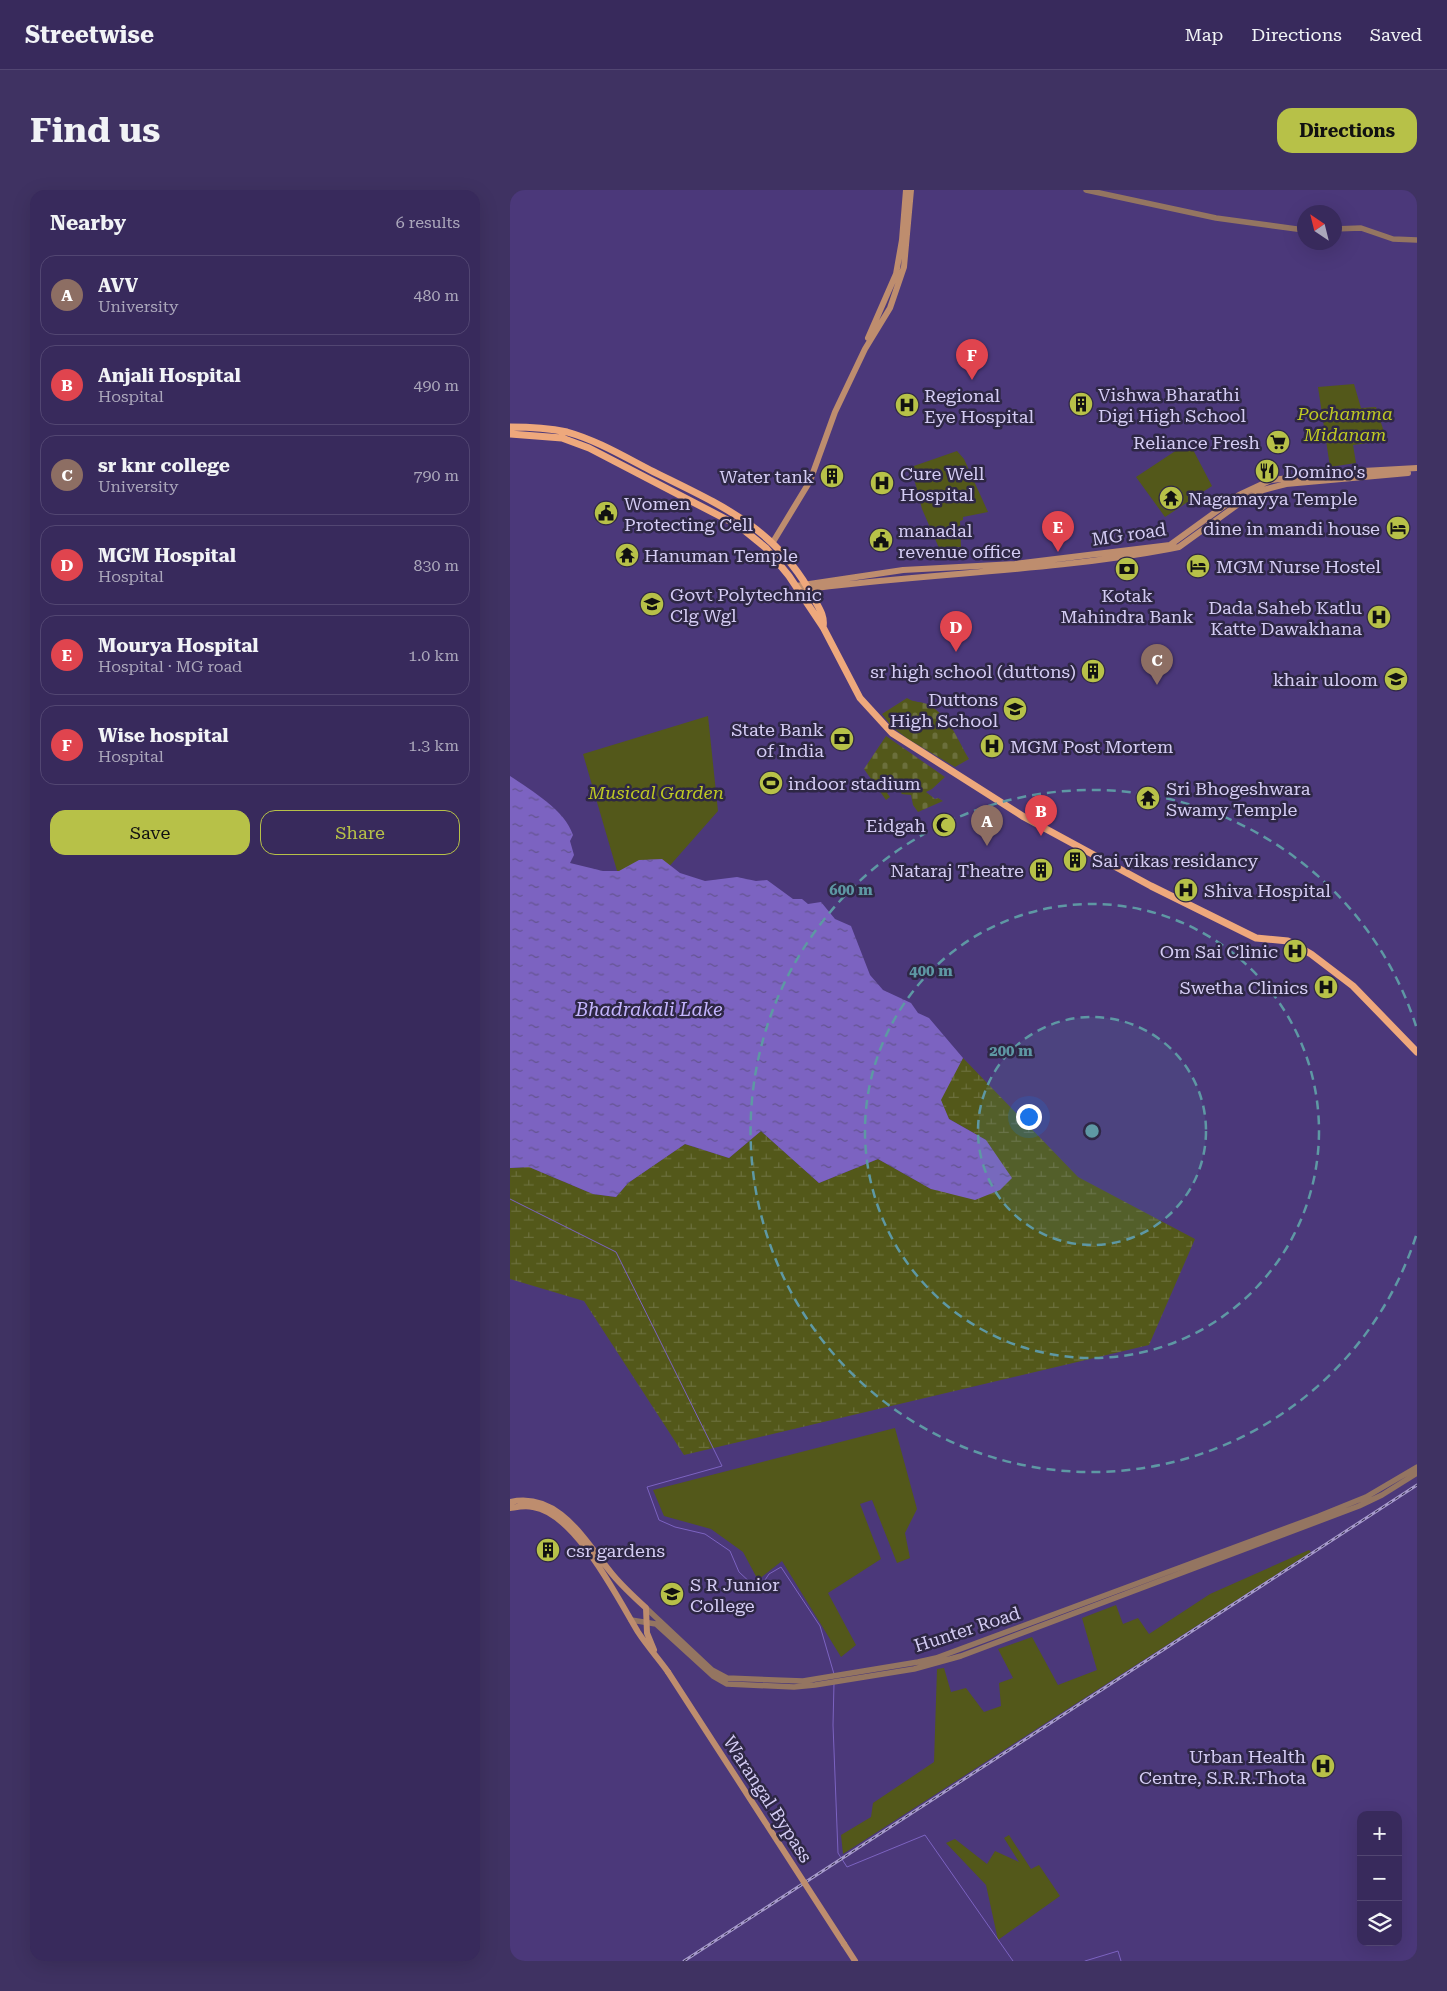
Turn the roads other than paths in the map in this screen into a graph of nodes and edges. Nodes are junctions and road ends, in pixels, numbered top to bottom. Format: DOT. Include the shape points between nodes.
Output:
graph roads {
  1 [pos="906,190"];
  2 [pos="911,190"];
  3 [pos="1086,190"];
  4 [pos="1297,229"];
  5 [pos="1342,229"];
  6 [pos="1417,240"];
  7 [pos="865,349"];
  8 [pos="510,427"];
  9 [pos="510,434"];
  10 [pos="624,461"];
  11 [pos="1417,470"];
  12 [pos="773,542"];
  13 [pos="808,587"];
  14 [pos="798,588"];
  15 [pos="823,627"];
  16 [pos="1417,1052"];
  17 [pos="1417,1467"];
  18 [pos="1417,1472"];
  19 [pos="510,1502"];
  20 [pos="510,1508"];
  21 [pos="626,1590"];
  22 [pos="617,1598"];
  23 [pos="646,1608"];
  24 [pos="631,1620"];
  25 [pos="645,1622"];
  26 [pos="656,1654"];
  27 [pos="865,1673"];
  28 [pos="815,1682"];
  29 [pos="855,1961"];
  1 -- 7 [label="main road" via="896,274"];
  2 -- 7 [label="main road" via="904,267 890,308"];
  3 -- 4 [label="street" via="1216,218"];
  5 -- 6 [label="street" via="1360,228 1393,239"];
  7 -- 12 [label="main road" via="835,412 810,481"];
  8 -- 10 [label="highway" via="567,432 600,445"];
  9 -- 10 [label="highway" via="562,438"];
  10 -- 12 [label="highway" via="728,510"];
  10 -- 14 [label="highway" via="746,530 766,548"];
  11 -- 13 [label="main road, MG road" via="1286,484 1263,490 1179,547 1169,549 1071,564"];
  12 -- 13 [label="highway"];
  13 -- 14 [label="main road, MG road"];
  13 -- 15 [label="highway" via="822,615"];
  14 -- 15 [label="highway"];
  15 -- 16 [label="highway" via="860,698 892,733 1024,816 1151,886 1256,938 1288,941 1311,954 1353,986"];
  17 -- 27 [label="street, Hunter Road" via="1354,1502 1113,1593 936,1658"];
  18 -- 27 [label="street, Hunter Road" via="1358,1506 961,1656 924,1667"];
  19 -- 21 [label="main road, Hunter Road" via="537,1501 567,1519"];
  20 -- 22 [label="main road" via="540,1509 568,1527"];
  21 -- 22 [label="main road"];
  21 -- 23 [label="main road, Hunter Road"];
  22 -- 24 [label="main road, Warangal Bypass"];
  23 -- 25 [label="main road"];
  23 -- 28 [label="street, Hunter Road" via="724,1678"];
  24 -- 25 [label="street, Hunter Road"];
  24 -- 26 [label="main road, Warangal Bypass"];
  25 -- 26 [label="main road, Warangal Bypass"];
  25 -- 28 [label="street, Hunter Road" via="656,1624 720,1682 769,1686"];
  26 -- 29 [label="main road, Warangal Bypass, bridge"];
  27 -- 28 [label="street, Hunter Road"];
}
